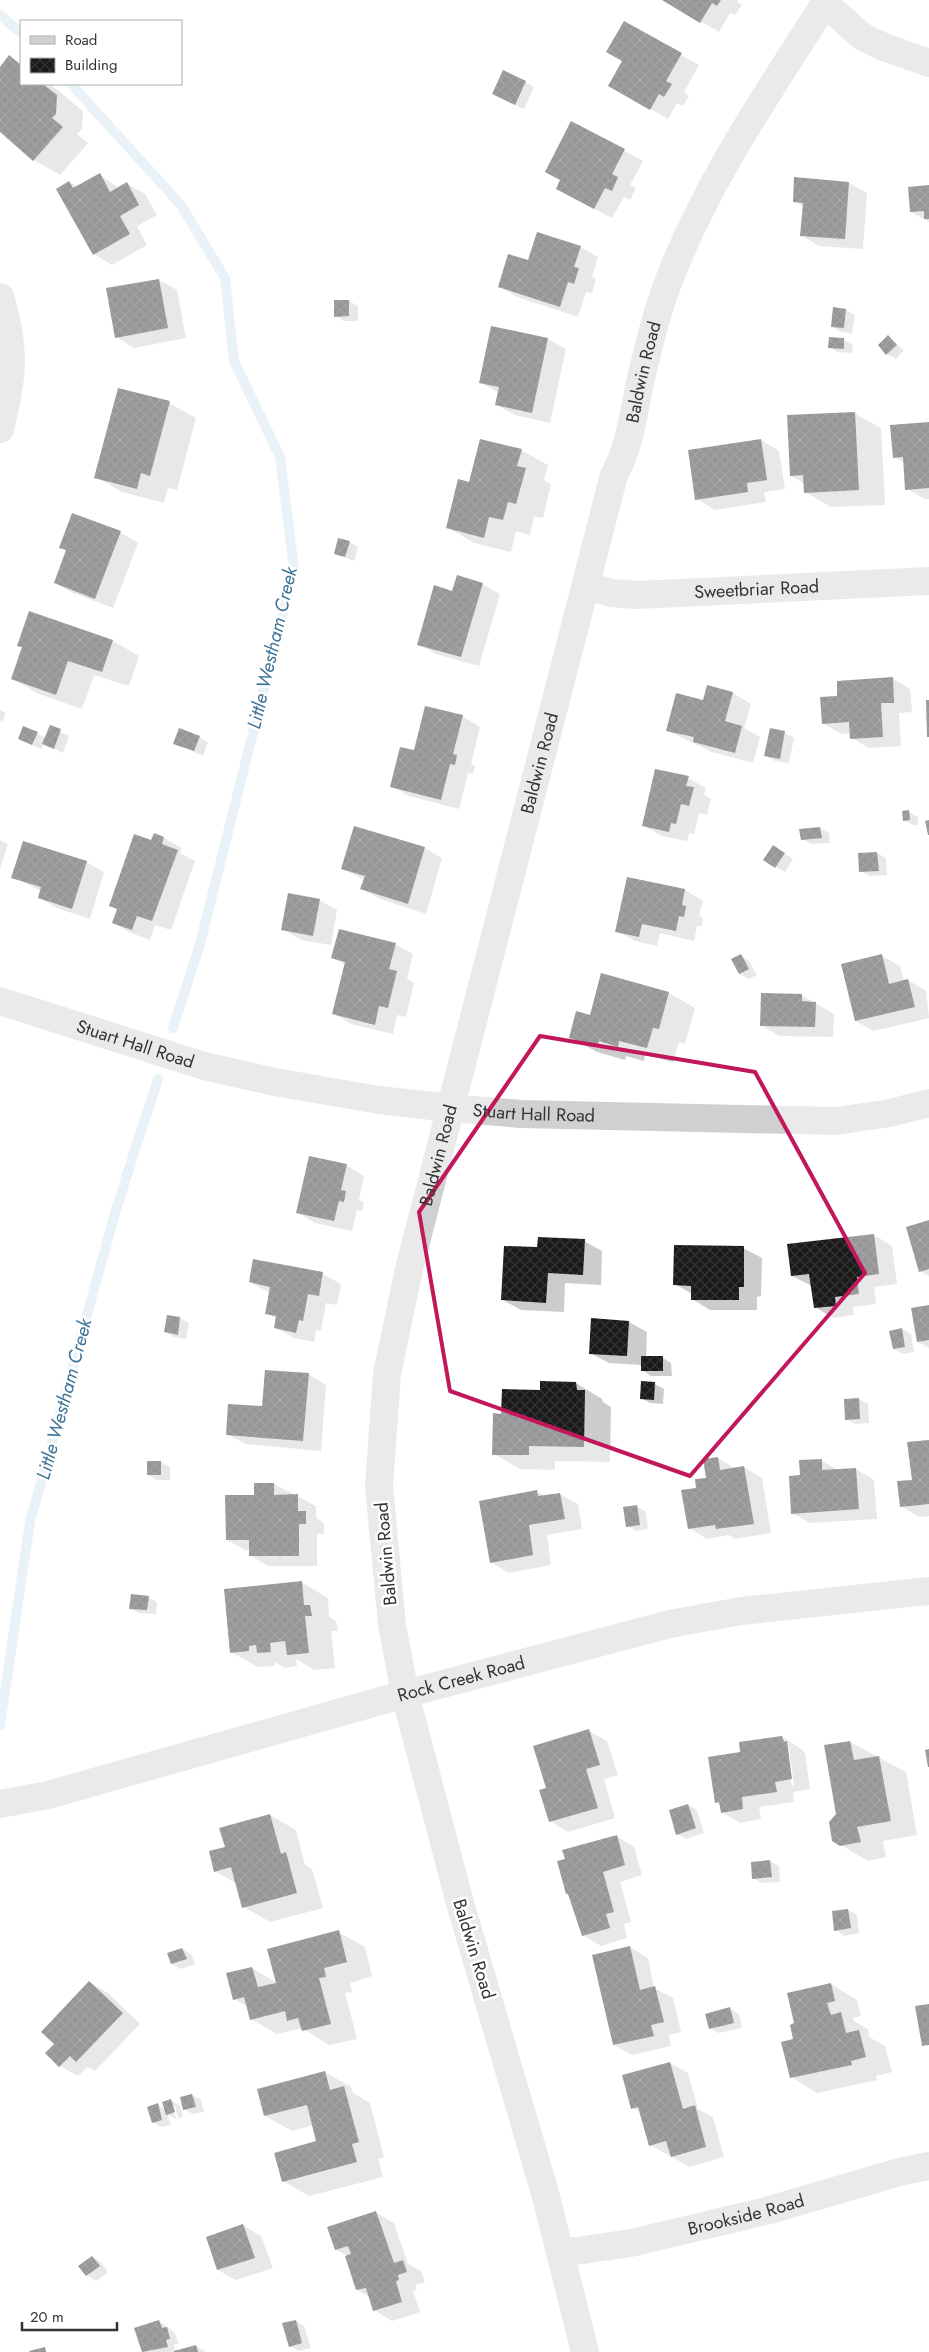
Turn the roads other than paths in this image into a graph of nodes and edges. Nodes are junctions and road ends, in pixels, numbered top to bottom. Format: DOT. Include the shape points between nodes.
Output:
graph roads {
  1 [pos="826,2"];
  2 [pos="929,63"];
  3 [pos="0,297"];
  4 [pos="0,428"];
  5 [pos="929,581"];
  6 [pos="586,585"];
  7 [pos="0,1001"];
  8 [pos="929,1102"];
  9 [pos="450,1108"];
  10 [pos="929,1591"];
  11 [pos="405,1694"];
  12 [pos="0,1804"];
  13 [pos="929,2166"];
  14 [pos="560,2251"];
  15 [pos="585,2352"];
  1 -- 2 [label="street" via="863,37 884,48"];
  1 -- 6 [label="street, Baldwin Road" via="716,183 677,259 643,369 632,426 614,475"];
  3 -- 4 [label="street" via="12,357 11,386"];
  5 -- 6 [label="street, Sweetbriar Road" via="638,595 611,593"];
  6 -- 9 [label="street, Baldwin Road"];
  7 -- 9 [label="street, Stuart Hall Road" via="204,1066 379,1100"];
  8 -- 9 [label="street, Stuart Hall Road" via="890,1113 836,1121 521,1114"];
  9 -- 11 [label="street, Baldwin Road" via="408,1269 387,1374 379,1486 392,1625"];
  10 -- 11 [label="street, Rock Creek Road" via="741,1612 670,1624"];
  11 -- 12 [label="street, Rock Creek Road" via="48,1795"];
  11 -- 14 [label="street, Baldwin Road" via="460,1903"];
  13 -- 14 [label="street, Brookside Road" via="766,2211 631,2243"];
  14 -- 15 [label="street, Baldwin Road"];
}
